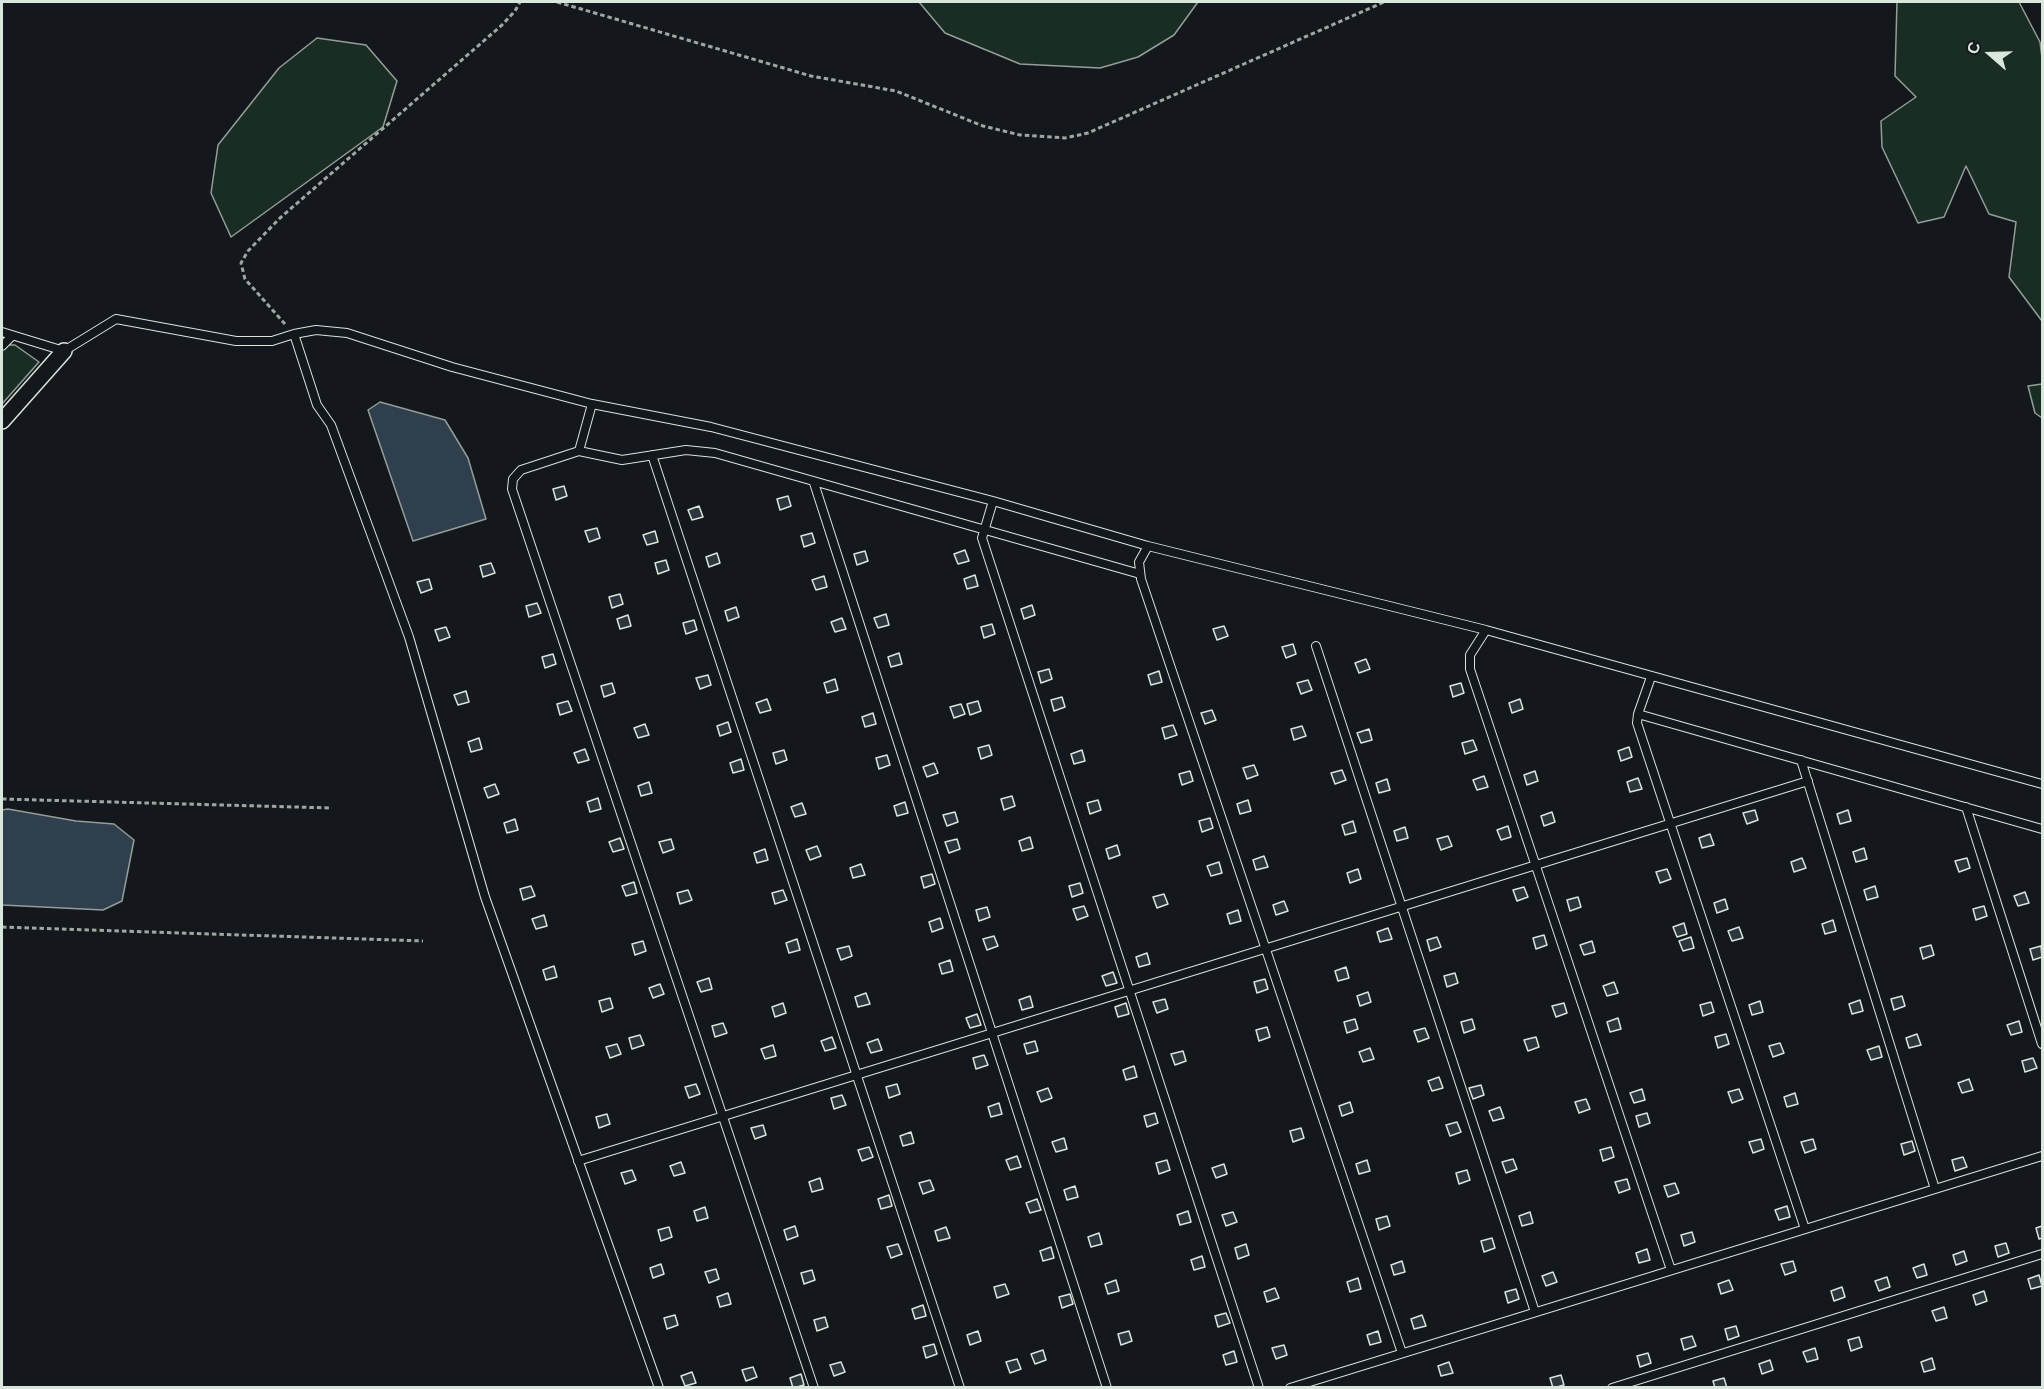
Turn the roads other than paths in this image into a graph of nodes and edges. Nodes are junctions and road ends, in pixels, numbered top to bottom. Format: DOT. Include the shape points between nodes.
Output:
graph roads {
  1 [pos="2,332"];
  2 [pos="294,334"];
  3 [pos="11,337"];
  4 [pos="2,346"];
  5 [pos="64,351"];
  6 [pos="592,404"];
  7 [pos="2,421"];
  8 [pos="579,451"];
  9 [pos="652,455"];
  10 [pos="814,483"];
  11 [pos="993,501"];
  12 [pos="984,530"];
  13 [pos="1148,546"];
  14 [pos="1140,574"];
  15 [pos="1486,630"];
  16 [pos="1316,646"];
  17 [pos="1651,677"];
  18 [pos="1638,714"];
  19 [pos="1801,760"];
  20 [pos="1808,781"];
  21 [pos="2043,784"];
  22 [pos="1966,807"];
  23 [pos="1671,824"];
  24 [pos="2043,829"];
  25 [pos="1536,865"];
  26 [pos="1402,906"];
  27 [pos="1266,949"];
  28 [pos="1129,991"];
  29 [pos="992,1033"];
  30 [pos="2043,1044"];
  31 [pos="857,1075"];
  32 [pos="724,1116"];
  33 [pos="2043,1156"];
  34 [pos="578,1161"];
  35 [pos="1935,1189"];
  36 [pos="1805,1229"];
  37 [pos="2043,1254"];
  38 [pos="1671,1270"];
  39 [pos="1535,1312"];
  40 [pos="1402,1353"];
  41 [pos="658,1388"];
  42 [pos="814,1388"];
  43 [pos="960,1388"];
  44 [pos="1107,1388"];
  45 [pos="1258,1388"];
  46 [pos="1290,1388"];
  47 [pos="1612,1388"];
  1 -- 3 [label="lane"];
  2 -- 5 [label="lane" via="272,341 237,341 116,319"];
  2 -- 6 [label="lane" via="316,330 347,333 452,367"];
  2 -- 34 [label="lane" via="317,405 331,425 410,637 485,897"];
  3 -- 4 [label="lane"];
  3 -- 5 [label="lane"];
  5 -- 7 [label="street"];
  6 -- 8 [label="lane"];
  6 -- 11 [label="lane" via="711,427"];
  8 -- 9 [label="lane" via="622,460"];
  8 -- 32 [label="lane" via="521,470 513,479 512,489"];
  9 -- 10 [label="lane" via="686,450 715,453"];
  9 -- 31 [label="lane"];
  10 -- 12 [label="lane"];
  10 -- 29 [label="lane"];
  11 -- 12 [label="lane"];
  11 -- 13 [label="lane"];
  12 -- 14 [label="lane"];
  12 -- 28 [label="lane" via="982,538"];
  13 -- 14 [label="lane" via="1139,562"];
  13 -- 15 [label="lane"];
  14 -- 27 [label="lane"];
  15 -- 17 [label="lane"];
  15 -- 25 [label="lane" via="1470,655 1470,669"];
  16 -- 26 [label="lane"];
  17 -- 18 [label="lane"];
  17 -- 21 [label="lane"];
  18 -- 19 [label="lane"];
  18 -- 23 [label="lane" via="1637,723"];
  19 -- 20 [label="lane"];
  19 -- 22 [label="lane"];
  20 -- 23 [label="lane"];
  20 -- 35 [label="lane"];
  22 -- 24 [label="lane"];
  22 -- 30 [label="lane"];
  23 -- 25 [label="lane"];
  23 -- 36 [label="lane"];
  25 -- 26 [label="lane"];
  25 -- 38 [label="lane"];
  26 -- 27 [label="lane"];
  26 -- 39 [label="lane"];
  27 -- 28 [label="lane"];
  27 -- 40 [label="lane"];
  28 -- 29 [label="lane"];
  28 -- 45 [label="lane"];
  29 -- 31 [label="lane"];
  29 -- 44 [label="lane"];
  31 -- 32 [label="lane"];
  31 -- 43 [label="lane"];
  32 -- 34 [label="lane"];
  32 -- 42 [label="lane"];
  33 -- 35 [label="lane"];
  34 -- 41 [label="lane"];
  35 -- 36 [label="lane"];
  36 -- 38 [label="lane"];
  37 -- 47 [label="lane"];
  38 -- 39 [label="lane"];
  39 -- 40 [label="lane"];
  40 -- 46 [label="lane"];
}
